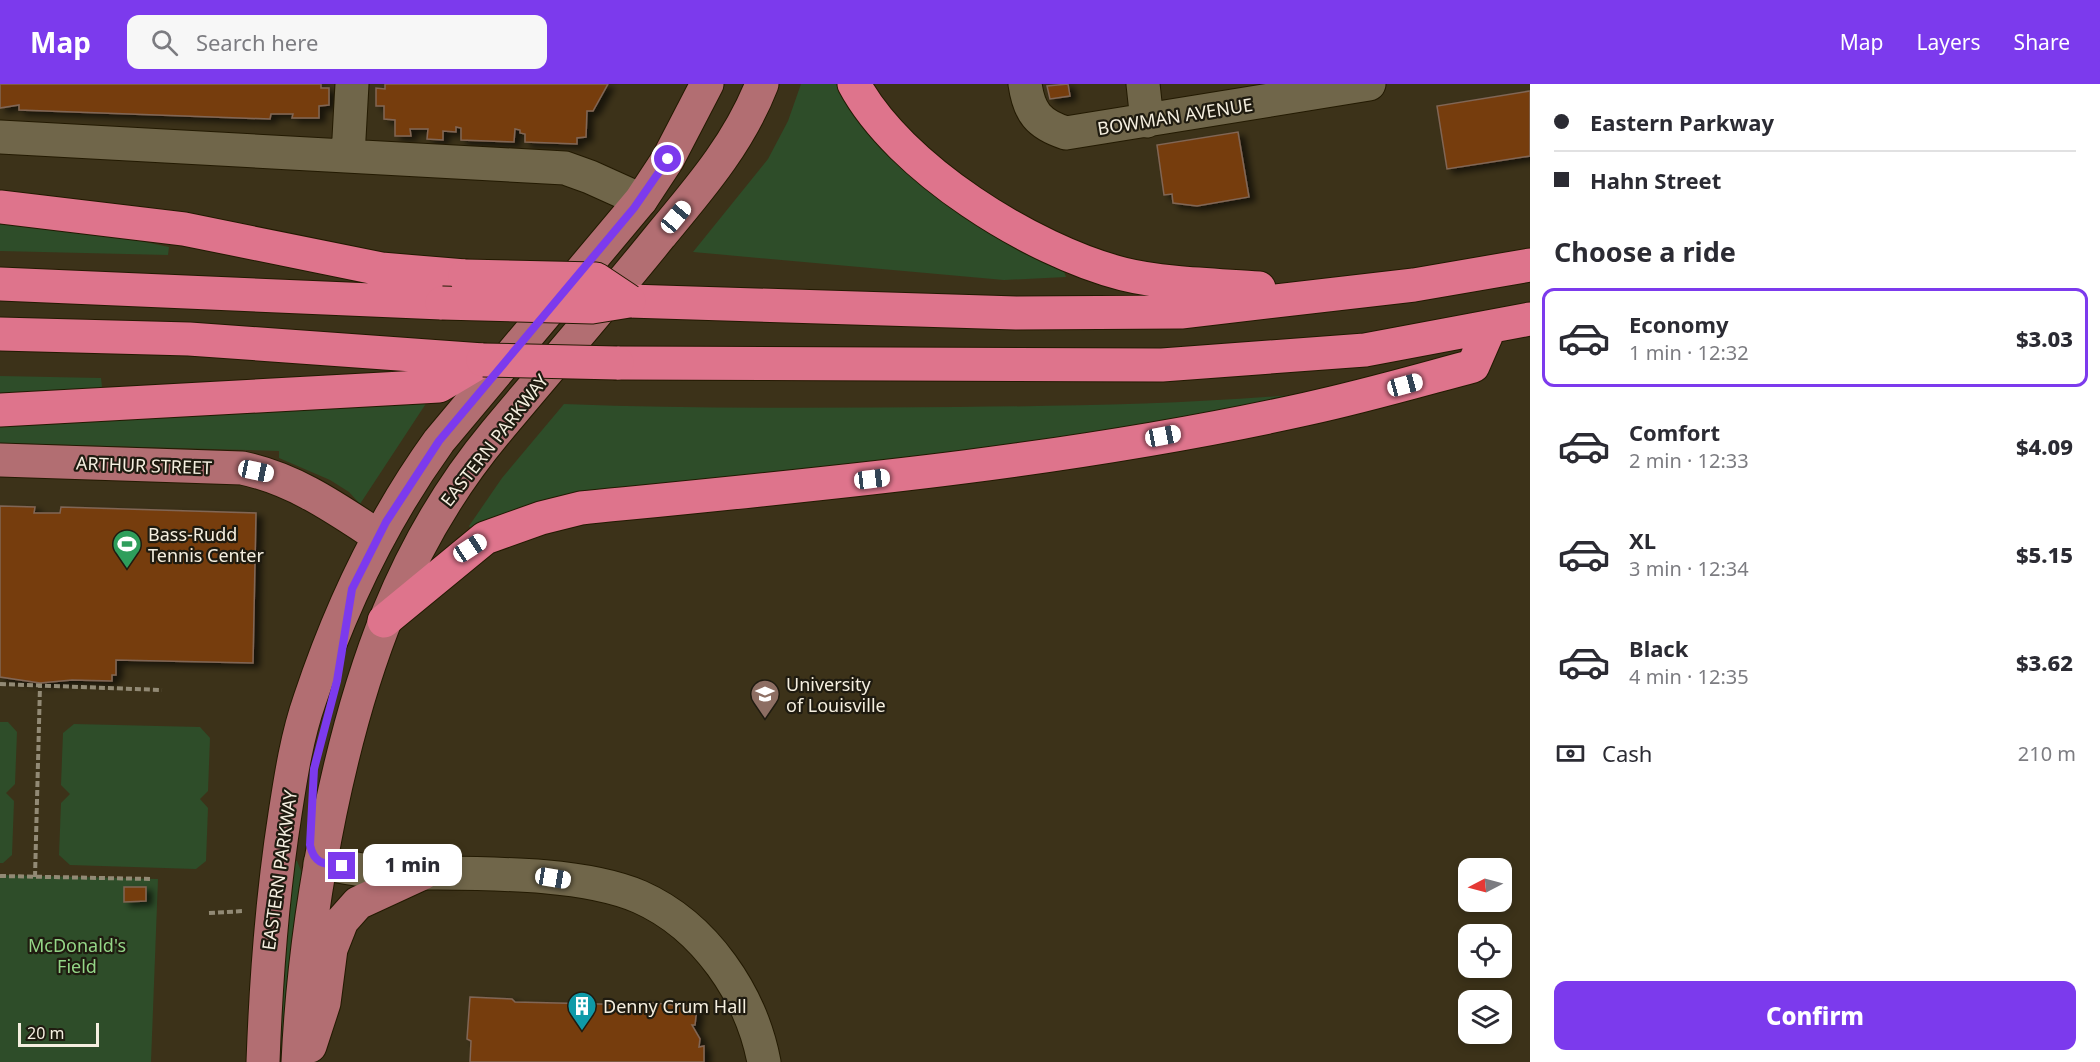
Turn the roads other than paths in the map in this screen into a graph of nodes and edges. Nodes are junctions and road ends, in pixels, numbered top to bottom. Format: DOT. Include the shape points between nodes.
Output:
graph roads {
  1 [pos="352,84"];
  2 [pos="707,84"];
  3 [pos="762,84"];
  4 [pos="854,84"];
  5 [pos="1143,84"];
  6 [pos="1369,84"];
  7 [pos="1027,93"];
  8 [pos="696,99"];
  9 [pos="1147,121"];
  10 [pos="0,136"];
  11 [pos="348,156"];
  12 [pos="641,200"];
  13 [pos="0,207"];
  14 [pos="1530,265"];
  15 [pos="0,284"];
  16 [pos="1344,293"];
  17 [pos="629,301"];
  18 [pos="1530,319"];
  19 [pos="1490,327"];
  20 [pos="0,334"];
  21 [pos="483,360"];
  22 [pos="0,410"];
  23 [pos="0,460"];
  24 [pos="378,536"];
  25 [pos="352,589"];
  26 [pos="384,621"];
  27 [pos="320,863"];
  28 [pos="423,873"];
  29 [pos="262,1062"];
  30 [pos="298,1062"];
  31 [pos="304,1062"];
  32 [pos="764,1062"];
  1 -- 11 [label="street"];
  2 -- 8 [label="main road, EASTERN PARKWAY"];
  3 -- 26 [label="main road, EASTERN PARKWAY" via="737,138 705,183 461,477 411,558"];
  4 -- 16 [label="highway" via="887,128 931,171 1005,223 1059,253 1124,274"];
  5 -- 9 [label="street"];
  6 -- 9 [label="street, BOWMAN AVENUE"];
  7 -- 9 [label="street, BOWMAN AVENUE" via="1048,127 1066,133"];
  8 -- 12 [label="main road, EASTERN PARKWAY"];
  10 -- 11 [label="street"];
  11 -- 12 [label="street" via="564,168"];
  12 -- 24 [label="main road, EASTERN PARKWAY" via="439,441"];
  13 -- 17 [label="highway, bridge" via="184,229 381,269 465,276 596,279"];
  14 -- 16 [label="highway"];
  15 -- 17 [label="highway, bridge" via="442,303 592,307"];
  16 -- 17 [label="highway" via="1181,312 1098,314"];
  18 -- 19 [label="highway"];
  19 -- 21 [label="highway, bridge" via="1365,350 1162,365"];
  19 -- 26 [label="highway" via="1473,366 1303,410 1004,462 581,508 541,518 485,538"];
  20 -- 21 [label="highway" via="189,339"];
  21 -- 22 [label="highway" via="439,386"];
  23 -- 24 [label="main road, ARTHUR STREET" via="242,468 271,474 315,494"];
  24 -- 25 [label="main road, EASTERN PARKWAY"];
  25 -- 27 [label="main road" via="337,681 314,769 310,845 313,857"];
  25 -- 29 [label="main road, EASTERN PARKWAY" via="309,700 294,758 266,963"];
  26 -- 27 [label="main road, EASTERN PARKWAY" via="343,755"];
  27 -- 28 [label="street" via="379,872"];
  27 -- 30 [label="main road, EASTERN PARKWAY" via="305,955"];
  28 -- 31 [label="main road" via="358,903 342,921 331,949 324,1003"];
  28 -- 32 [label="street" via="553,878 612,888 641,898 669,914 717,958 750,1012"];
}
